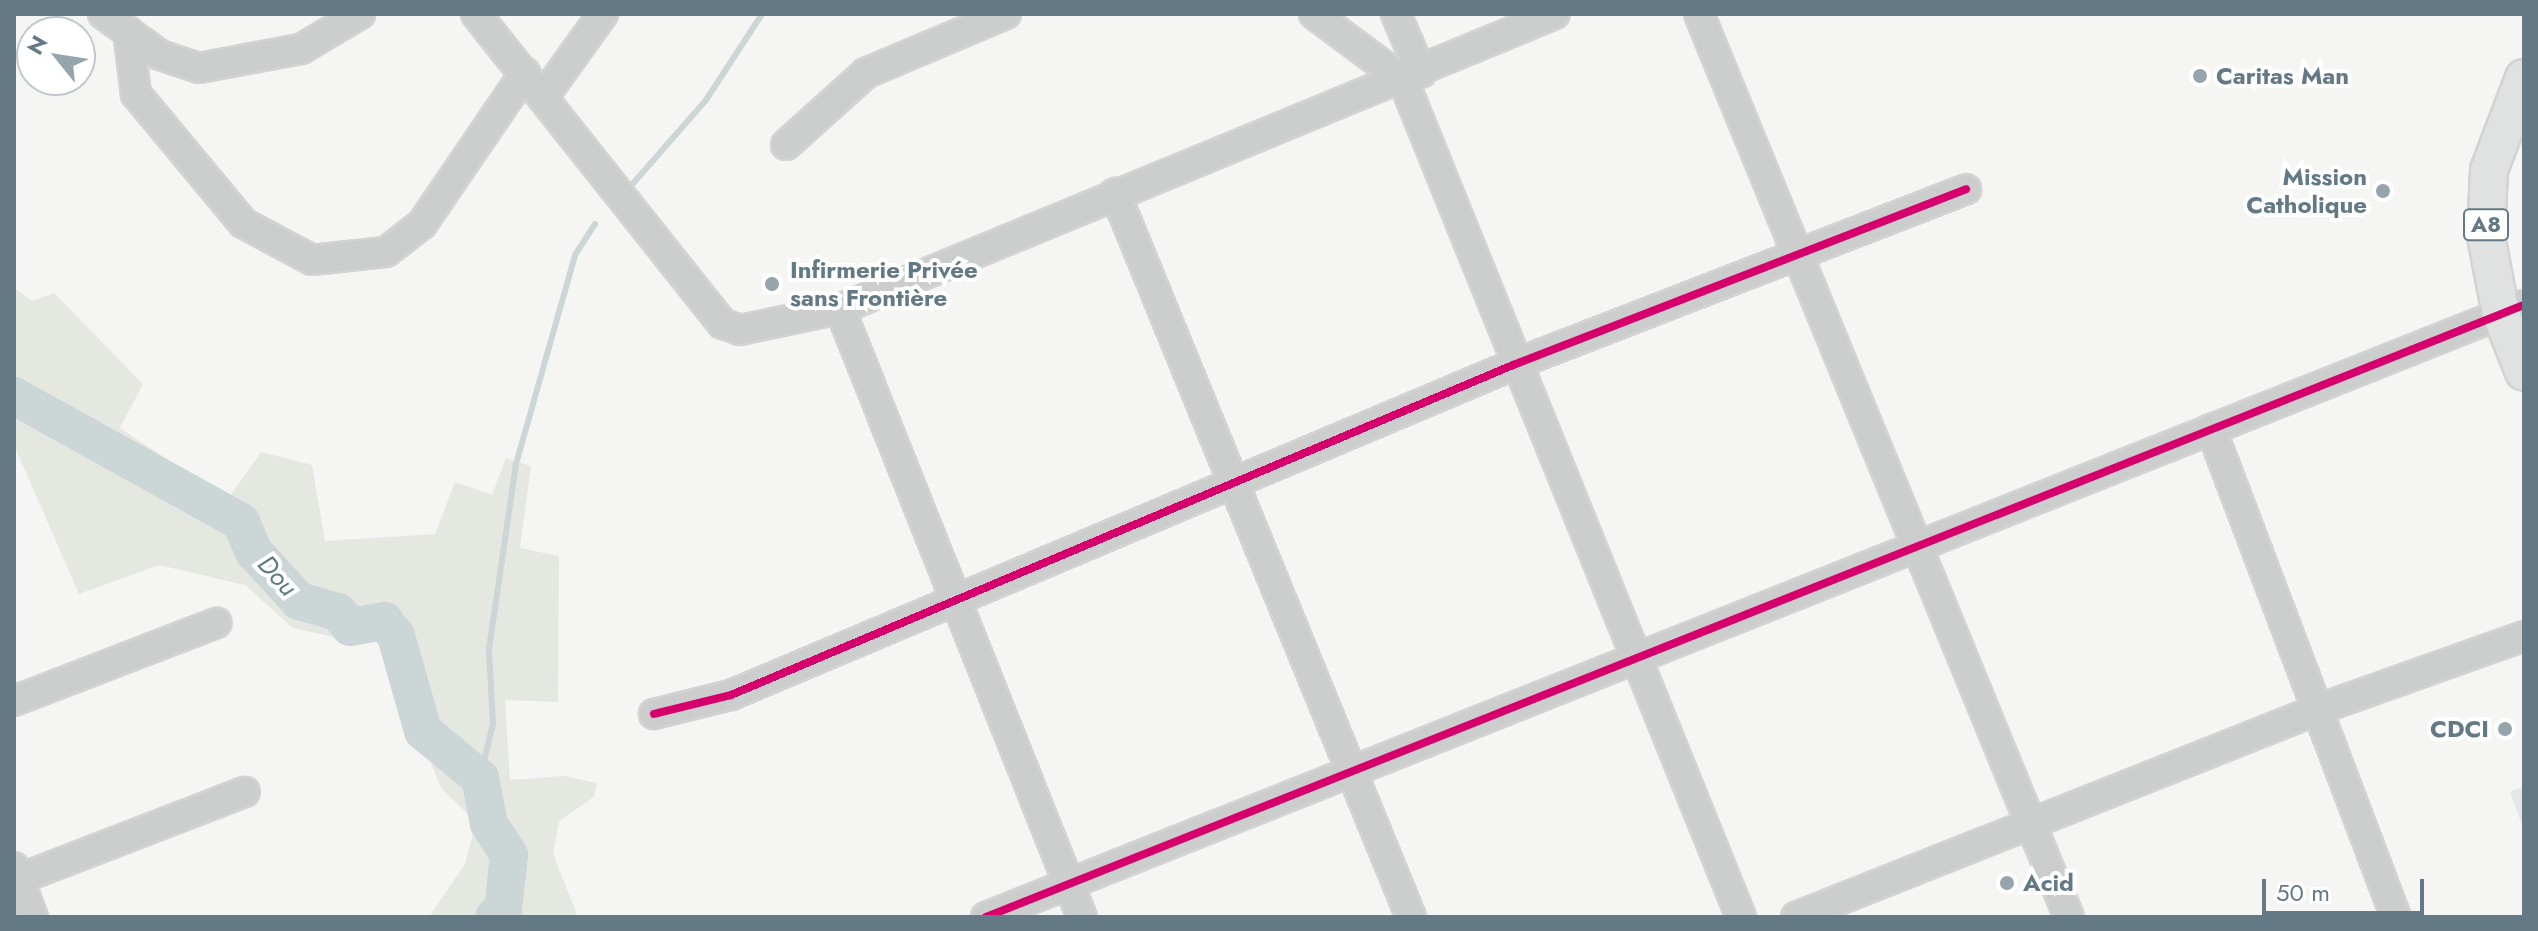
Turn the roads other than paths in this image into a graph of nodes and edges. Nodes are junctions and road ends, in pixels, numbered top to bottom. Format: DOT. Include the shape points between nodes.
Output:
graph roads {
  1 [pos="103,14"];
  2 [pos="360,14"];
  3 [pos="476,14"];
  4 [pos="603,14"];
  5 [pos="1006,14"];
  6 [pos="1314,14"];
  7 [pos="1396,14"];
  8 [pos="1555,14"];
  9 [pos="1699,14"];
  10 [pos="128,31"];
  11 [pos="525,73"];
  12 [pos="1412,76"];
  13 [pos="2524,78"];
  14 [pos="544,96"];
  15 [pos="786,145"];
  16 [pos="1966,189"];
  17 [pos="1115,193"];
  18 [pos="1795,256"];
  19 [pos="840,309"];
  20 [pos="2513,309"];
  21 [pos="1513,365"];
  22 [pos="2524,372"];
  23 [pos="2211,429"];
  24 [pos="1234,486"];
  25 [pos="1919,543"];
  26 [pos="953,603"];
  27 [pos="216,623"];
  28 [pos="2524,636"];
  29 [pos="1640,655"];
  30 [pos="14,701"];
  31 [pos="2322,708"];
  32 [pos="654,714"];
  33 [pos="1351,771"];
  34 [pos="245,792"];
  35 [pos="2032,824"];
  36 [pos="16,873"];
  37 [pos="1069,883"];
  38 [pos="33,917"];
  39 [pos="986,917"];
  40 [pos="1082,917"];
  41 [pos="1411,917"];
  42 [pos="1741,917"];
  43 [pos="1796,917"];
  44 [pos="2069,917"];
  45 [pos="2396,917"];
  1 -- 10 [label="street"];
  2 -- 10 [label="street" via="301,49 199,68 160,55"];
  3 -- 11 [label="street"];
  4 -- 14 [label="street"];
  5 -- 15 [label="street" via="866,73"];
  6 -- 12 [label="street"];
  7 -- 12 [label="street"];
  8 -- 12 [label="street"];
  9 -- 18 [label="street"];
  10 -- 11 [label="street" via="136,94 243,223 312,260 386,252 422,224"];
  11 -- 14 [label="street"];
  12 -- 17 [label="street"];
  12 -- 21 [label="street"];
  13 -- 20 [label="main road, A8" via="2489,170 2486,236"];
  14 -- 19 [label="street" via="723,324 740,330"];
  16 -- 18 [label="street"];
  17 -- 19 [label="street"];
  17 -- 24 [label="street"];
  18 -- 21 [label="street"];
  18 -- 25 [label="street"];
  19 -- 26 [label="street"];
  20 -- 22 [label="main road, A8"];
  20 -- 23 [label="street"];
  21 -- 24 [label="street"];
  21 -- 29 [label="street"];
  23 -- 25 [label="street"];
  23 -- 31 [label="street"];
  24 -- 26 [label="street"];
  24 -- 33 [label="street"];
  25 -- 29 [label="street"];
  25 -- 35 [label="street"];
  26 -- 32 [label="street" via="731,695"];
  26 -- 37 [label="street"];
  27 -- 30 [label="street"];
  28 -- 31 [label="street"];
  29 -- 33 [label="street"];
  29 -- 42 [label="street"];
  31 -- 35 [label="street"];
  31 -- 45 [label="street"];
  33 -- 37 [label="street"];
  33 -- 41 [label="street"];
  34 -- 36 [label="street"];
  35 -- 43 [label="street"];
  35 -- 44 [label="street"];
  36 -- 38 [label="street"];
  37 -- 39 [label="street"];
  37 -- 40 [label="street"];
}
